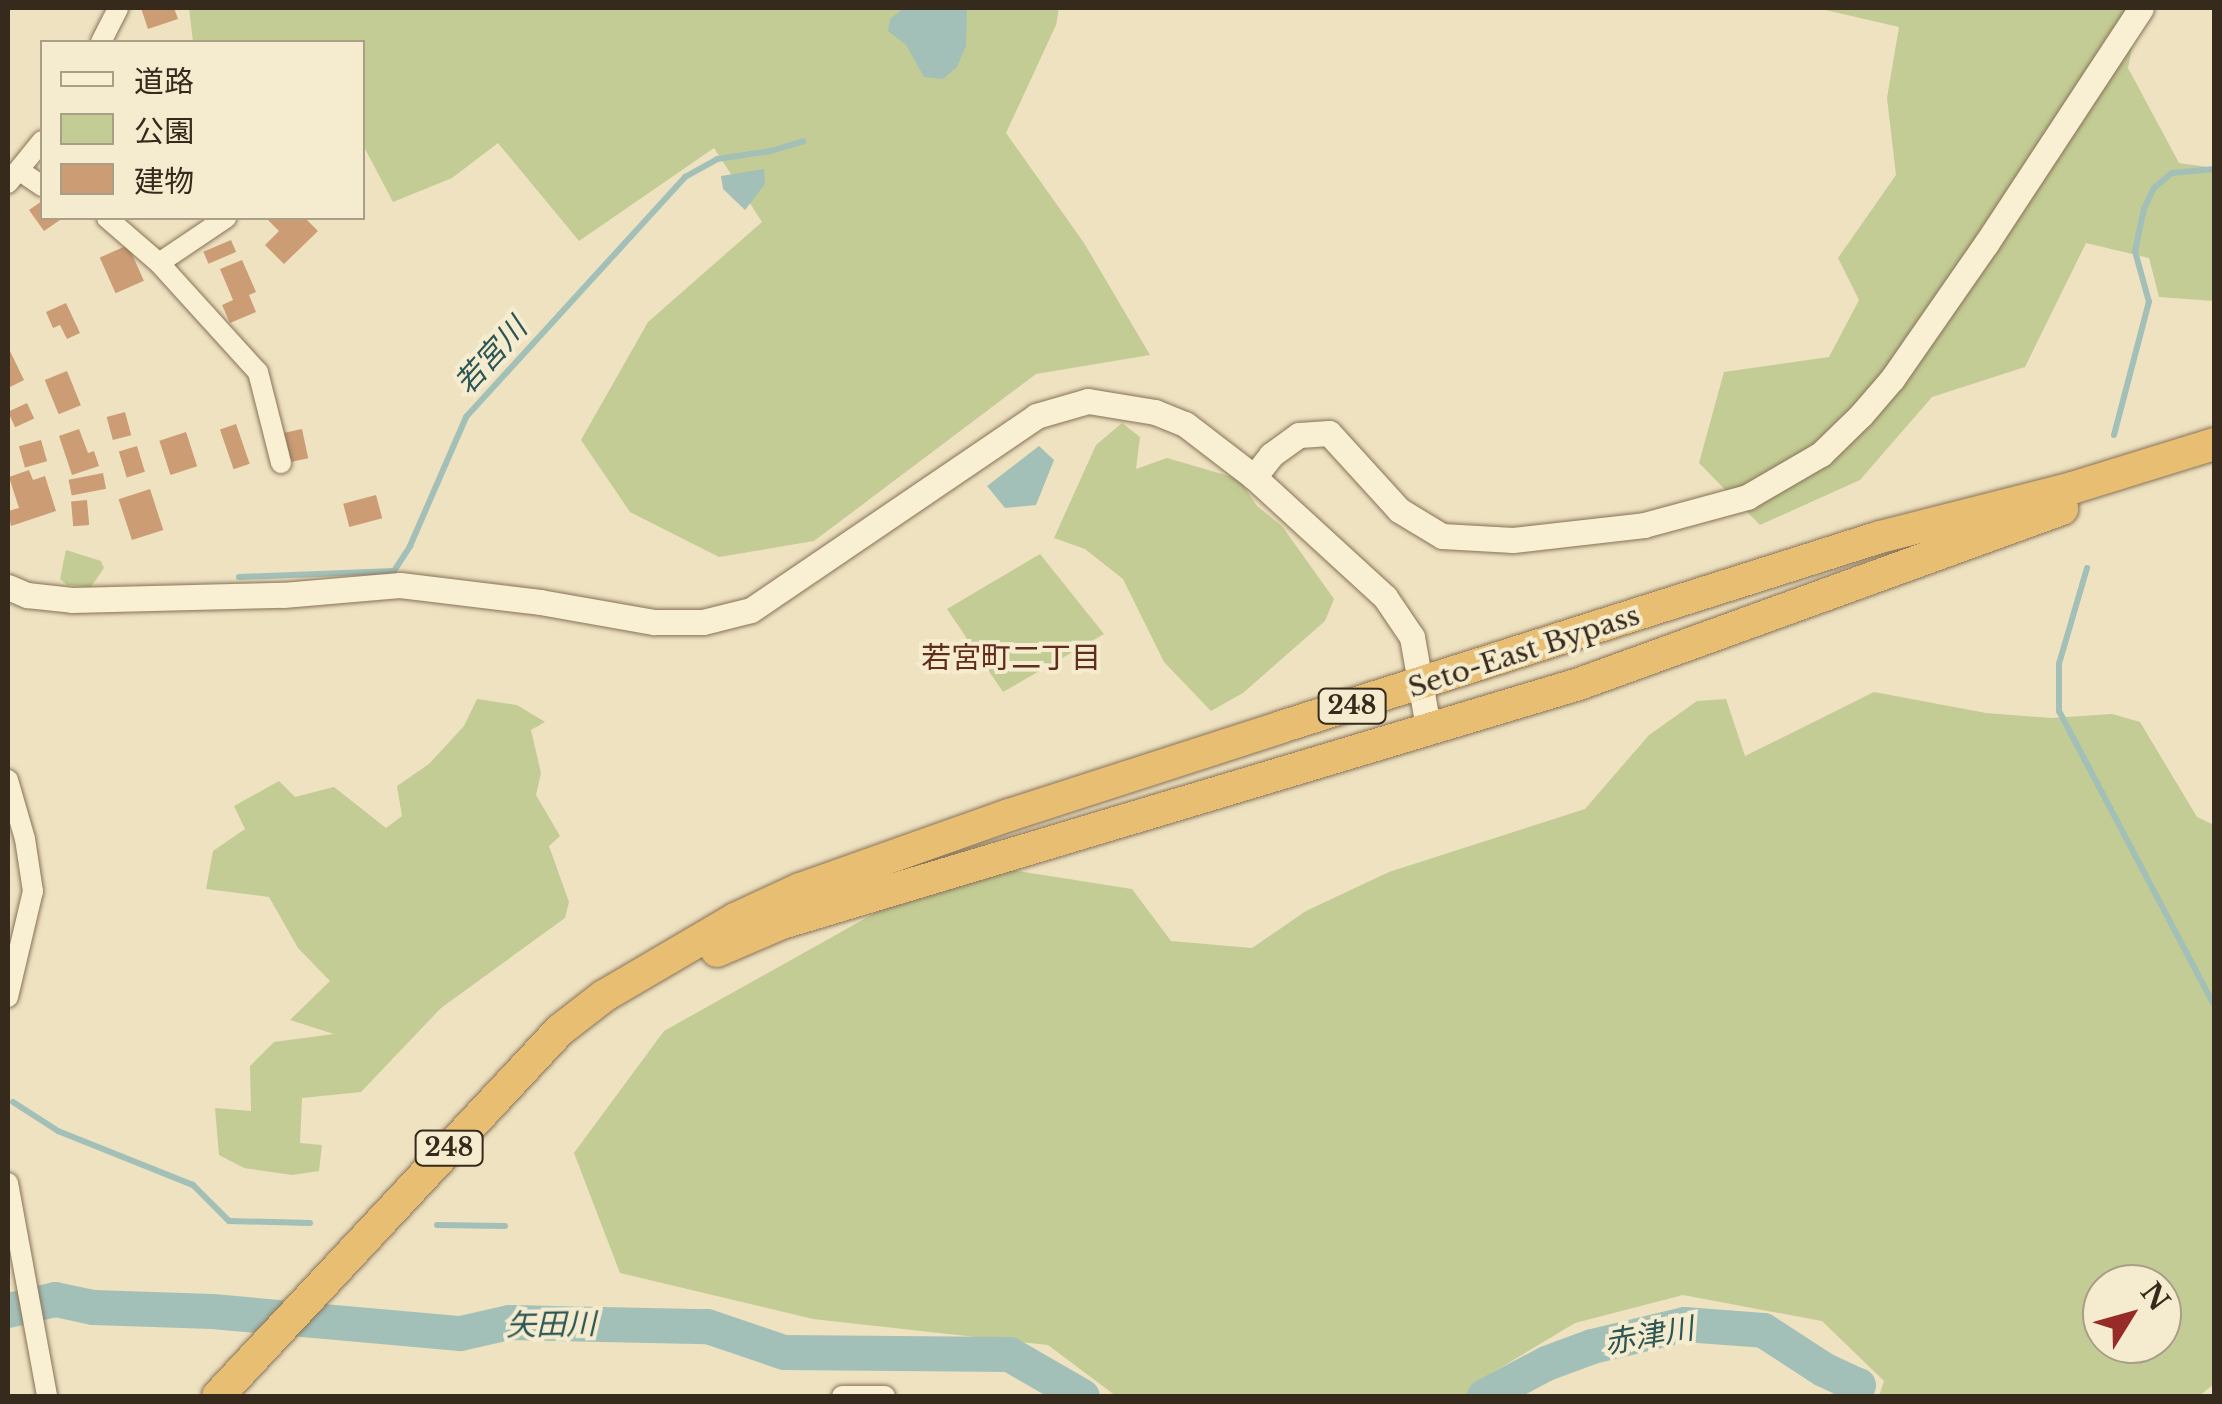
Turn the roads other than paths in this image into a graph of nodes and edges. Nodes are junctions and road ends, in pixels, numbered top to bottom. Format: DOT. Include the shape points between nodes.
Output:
graph roads {
  1 [pos="118,8"];
  2 [pos="2140,8"];
  3 [pos="103,40"];
  4 [pos="40,144"];
  5 [pos="14,177"];
  6 [pos="40,185"];
  7 [pos="109,220"];
  8 [pos="223,220"];
  9 [pos="158,263"];
  10 [pos="2214,444"];
  11 [pos="2214,459"];
  12 [pos="280,463"];
  13 [pos="1254,477"];
  14 [pos="8,587"];
  15 [pos="1419,687"];
  16 [pos="1428,727"];
  17 [pos="8,780"];
  18 [pos="8,997"];
  19 [pos="533,1060"];
  20 [pos="8,1183"];
  21 [pos="11,1218"];
  22 [pos="47,1396"];
  23 [pos="218,1396"];
  24 [pos="842,1396"];
  25 [pos="885,1396"];
  1 -- 3 [label="street"];
  2 -- 13 [label="street" via="1892,379 1822,454 1747,497 1644,525 1513,540 1442,536 1399,510 1328,433 1299,435"];
  4 -- 5 [label="street"];
  5 -- 6 [label="street"];
  7 -- 9 [label="street"];
  8 -- 9 [label="street"];
  9 -- 12 [label="street" via="258,372"];
  10 -- 15 [label="highway, Seto-East Bypass / 248" via="1880,537"];
  11 -- 16 [label="highway, Seto-East Bypass / 248" via="1579,684"];
  13 -- 14 [label="street" via="1185,424 1155,412 1088,402 1036,416 751,610 703,622 654,622 400,585 72,600"];
  13 -- 15 [label="street" via="1385,598 1412,637"];
  15 -- 16 [label="street"];
  15 -- 19 [label="highway, Seto-East Bypass / 248" via="1009,815 800,889 683,946 604,996"];
  16 -- 19 [label="highway, Seto-East Bypass / 248" via="782,923 684,966"];
  17 -- 18 [label="street" via="32,892"];
  19 -- 23 [label="highway, Seto-East Bypass / 248"];
  20 -- 21 [label="street"];
  21 -- 22 [label="street"];
  24 -- 25 [label="street"];
}
